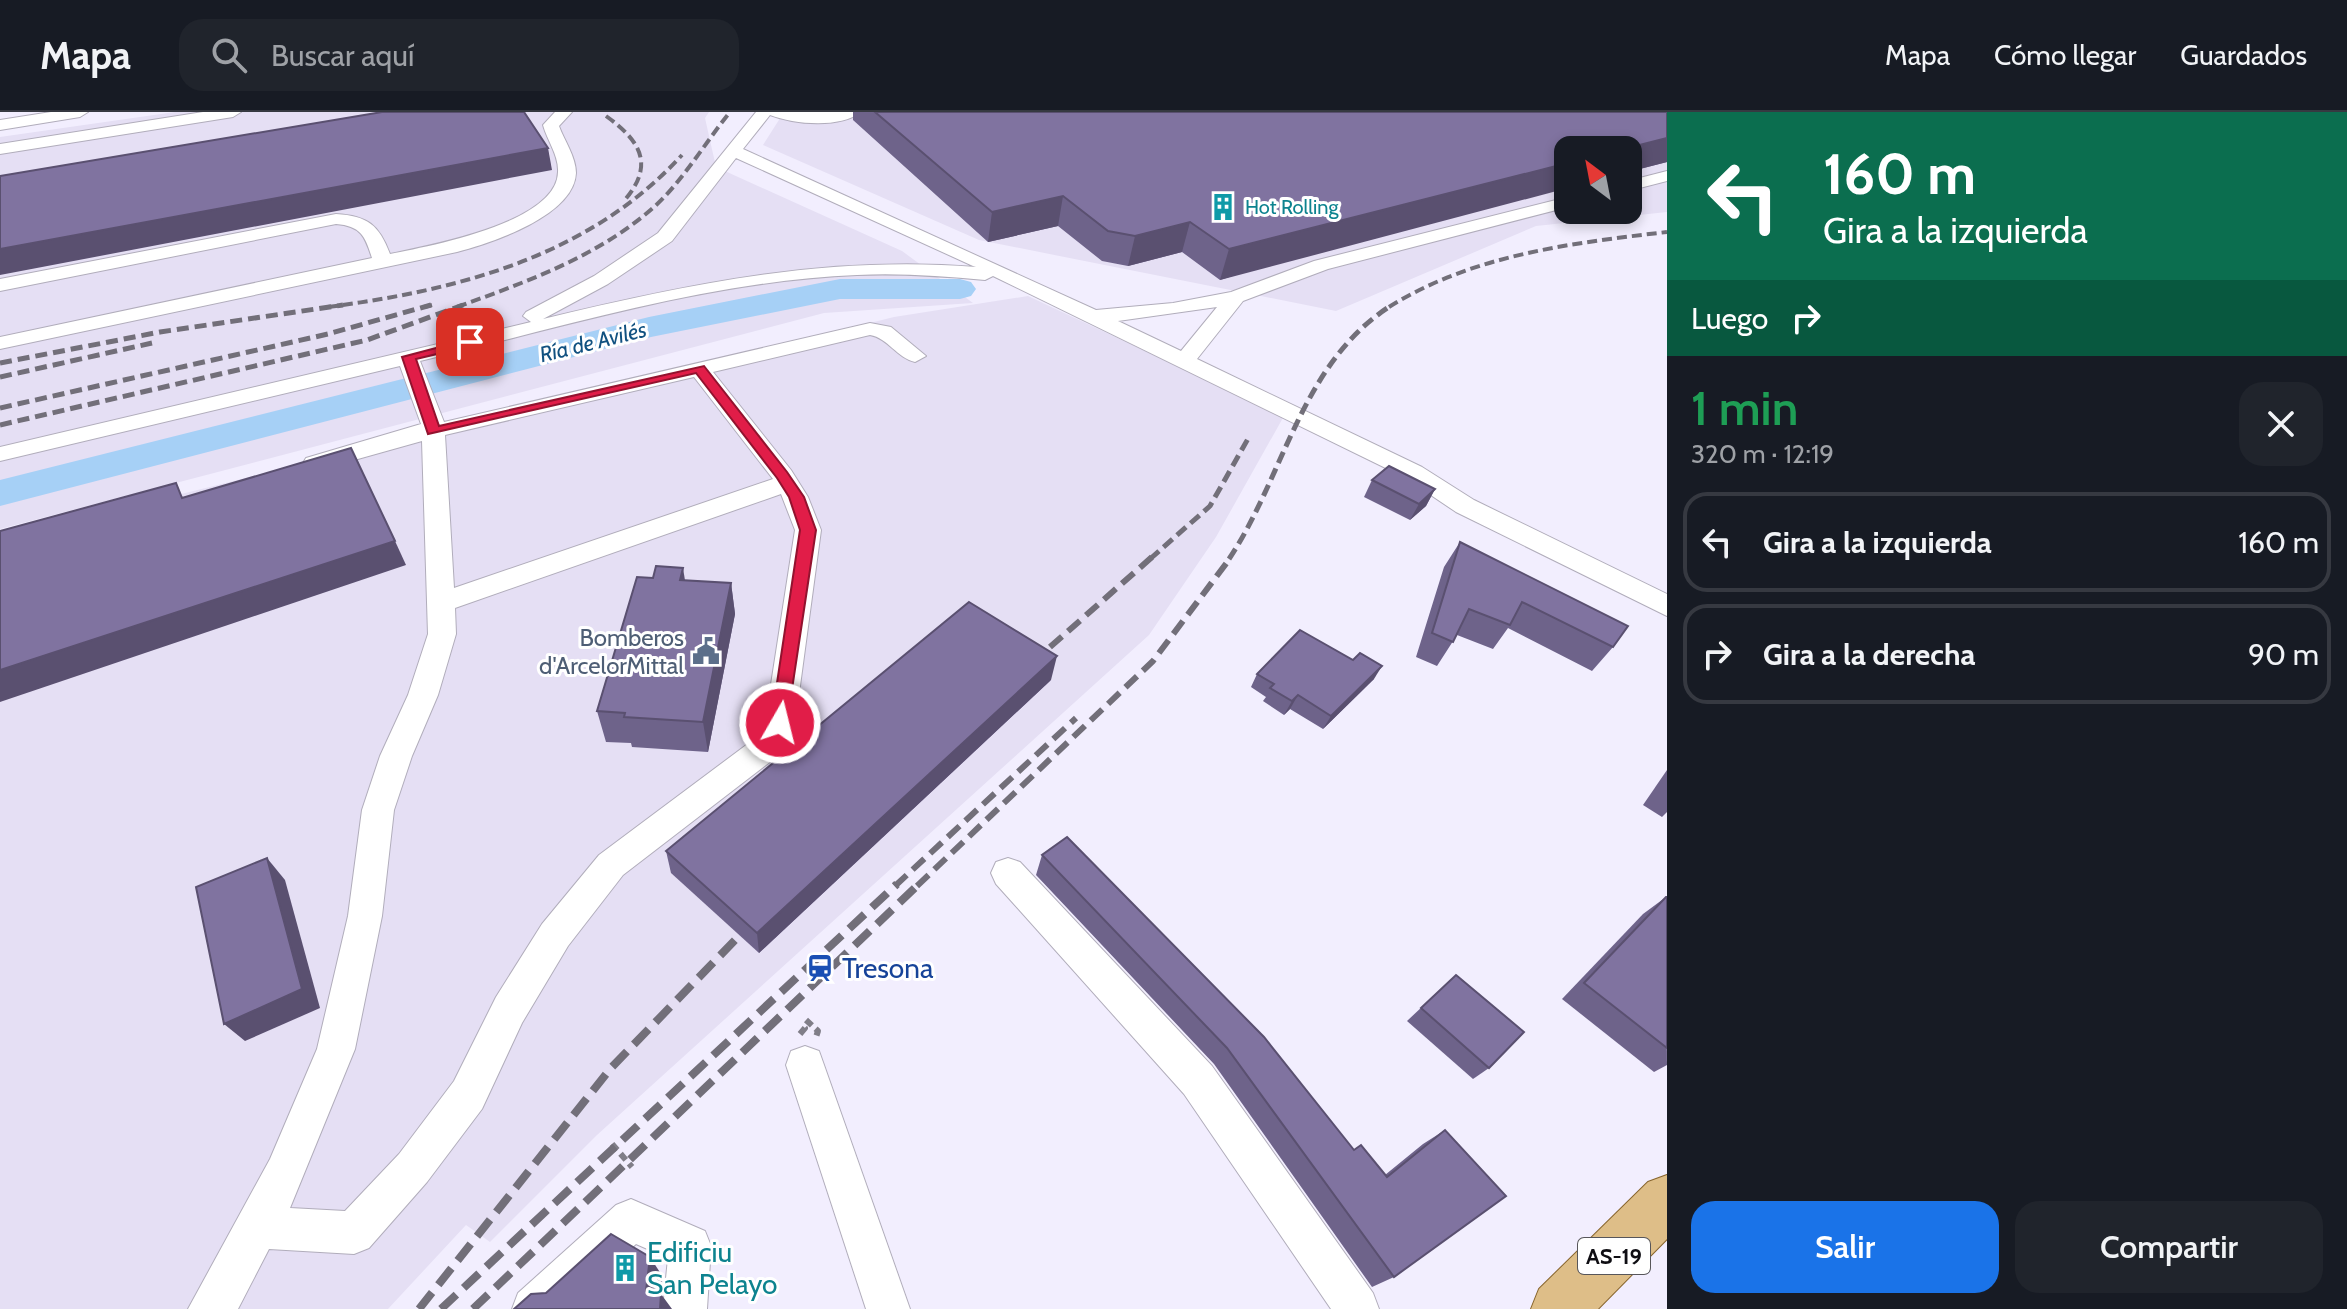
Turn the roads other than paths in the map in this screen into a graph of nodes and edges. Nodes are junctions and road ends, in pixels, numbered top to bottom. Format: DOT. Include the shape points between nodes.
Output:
graph roads {
  1 [pos="80,112"];
  2 [pos="233,112"];
  3 [pos="564,112"];
  4 [pos="764,112"];
  5 [pos="775,112"];
  6 [pos="853,112"];
  7 [pos="821,118"];
  8 [pos="0,125"];
  9 [pos="740,143"];
  10 [pos="0,149"];
  11 [pos="1667,176"];
  12 [pos="1642,182"];
  13 [pos="1554,206"];
  14 [pos="899,241"];
  15 [pos="383,262"];
  16 [pos="871,267"];
  17 [pos="1012,278"];
  18 [pos="0,285"];
  19 [pos="1236,297"];
  20 [pos="1093,317"];
  21 [pos="470,342"];
  22 [pos="0,343"];
  23 [pos="915,356"];
  24 [pos="1184,361"];
  25 [pos="412,366"];
  26 [pos="699,369"];
  27 [pos="433,428"];
  28 [pos="0,454"];
  29 [pos="286,471"];
  30 [pos="1413,472"];
  31 [pos="787,483"];
  32 [pos="1667,583"];
  33 [pos="441,603"];
  34 [pos="1667,606"];
  35 [pos="1008,873"];
  36 [pos="805,1065"];
  37 [pos="1667,1201"];
  38 [pos="259,1227"];
  39 [pos="210,1309"];
  40 [pos="534,1309"];
  41 [pos="685,1309"];
  42 [pos="888,1309"];
  43 [pos="1357,1309"];
  44 [pos="1559,1309"];
  1 -- 8 [label="street"];
  2 -- 10 [label="street"];
  3 -- 15 [label="street" via="551,125 568,171 565,189 549,205 466,243"];
  4 -- 9 [label="street"];
  5 -- 7 [label="street" via="790,118"];
  6 -- 7 [label="street"];
  7 -- 9 [label="street"];
  9 -- 14 [label="street"];
  9 -- 21 [label="street" via="665,237 601,280"];
  11 -- 12 [label="street"];
  13 -- 19 [label="street" via="1321,265"];
  14 -- 16 [label="street"];
  14 -- 17 [label="street"];
  15 -- 18 [label="street" via="370,226 359,219 336,219"];
  15 -- 22 [label="street"];
  16 -- 17 [label="street"];
  16 -- 21 [label="street" via="757,278"];
  17 -- 20 [label="street"];
  19 -- 20 [label="street"];
  19 -- 24 [label="street"];
  20 -- 24 [label="street"];
  21 -- 25 [label="street"];
  23 -- 26 [label="street" via="884,331 870,329"];
  24 -- 30 [label="street"];
  25 -- 27 [label="street"];
  25 -- 28 [label="street"];
  26 -- 27 [label="street"];
  26 -- 31 [label="street"];
  27 -- 29 [label="street"];
  27 -- 33 [label="street"];
  30 -- 32 [label="street" via="1465,489"];
  30 -- 34 [label="street" via="1465,506"];
  31 -- 33 [label="street"];
  31 -- 38 [label="street" via="808,530 780,723 768,746 611,865 555,935 509,1010 468,1095 413,1168 354,1233"];
  33 -- 38 [label="street" via="442,634 378,810 365,916 336,1049"];
  35 -- 43 [label="street" via="1198,1080"];
  36 -- 42 [label="street"];
  37 -- 44 [label="main road, AS-19"];
  38 -- 39 [label="street"];
  40 -- 41 [label="street" via="631,1220 690,1246"];
}
